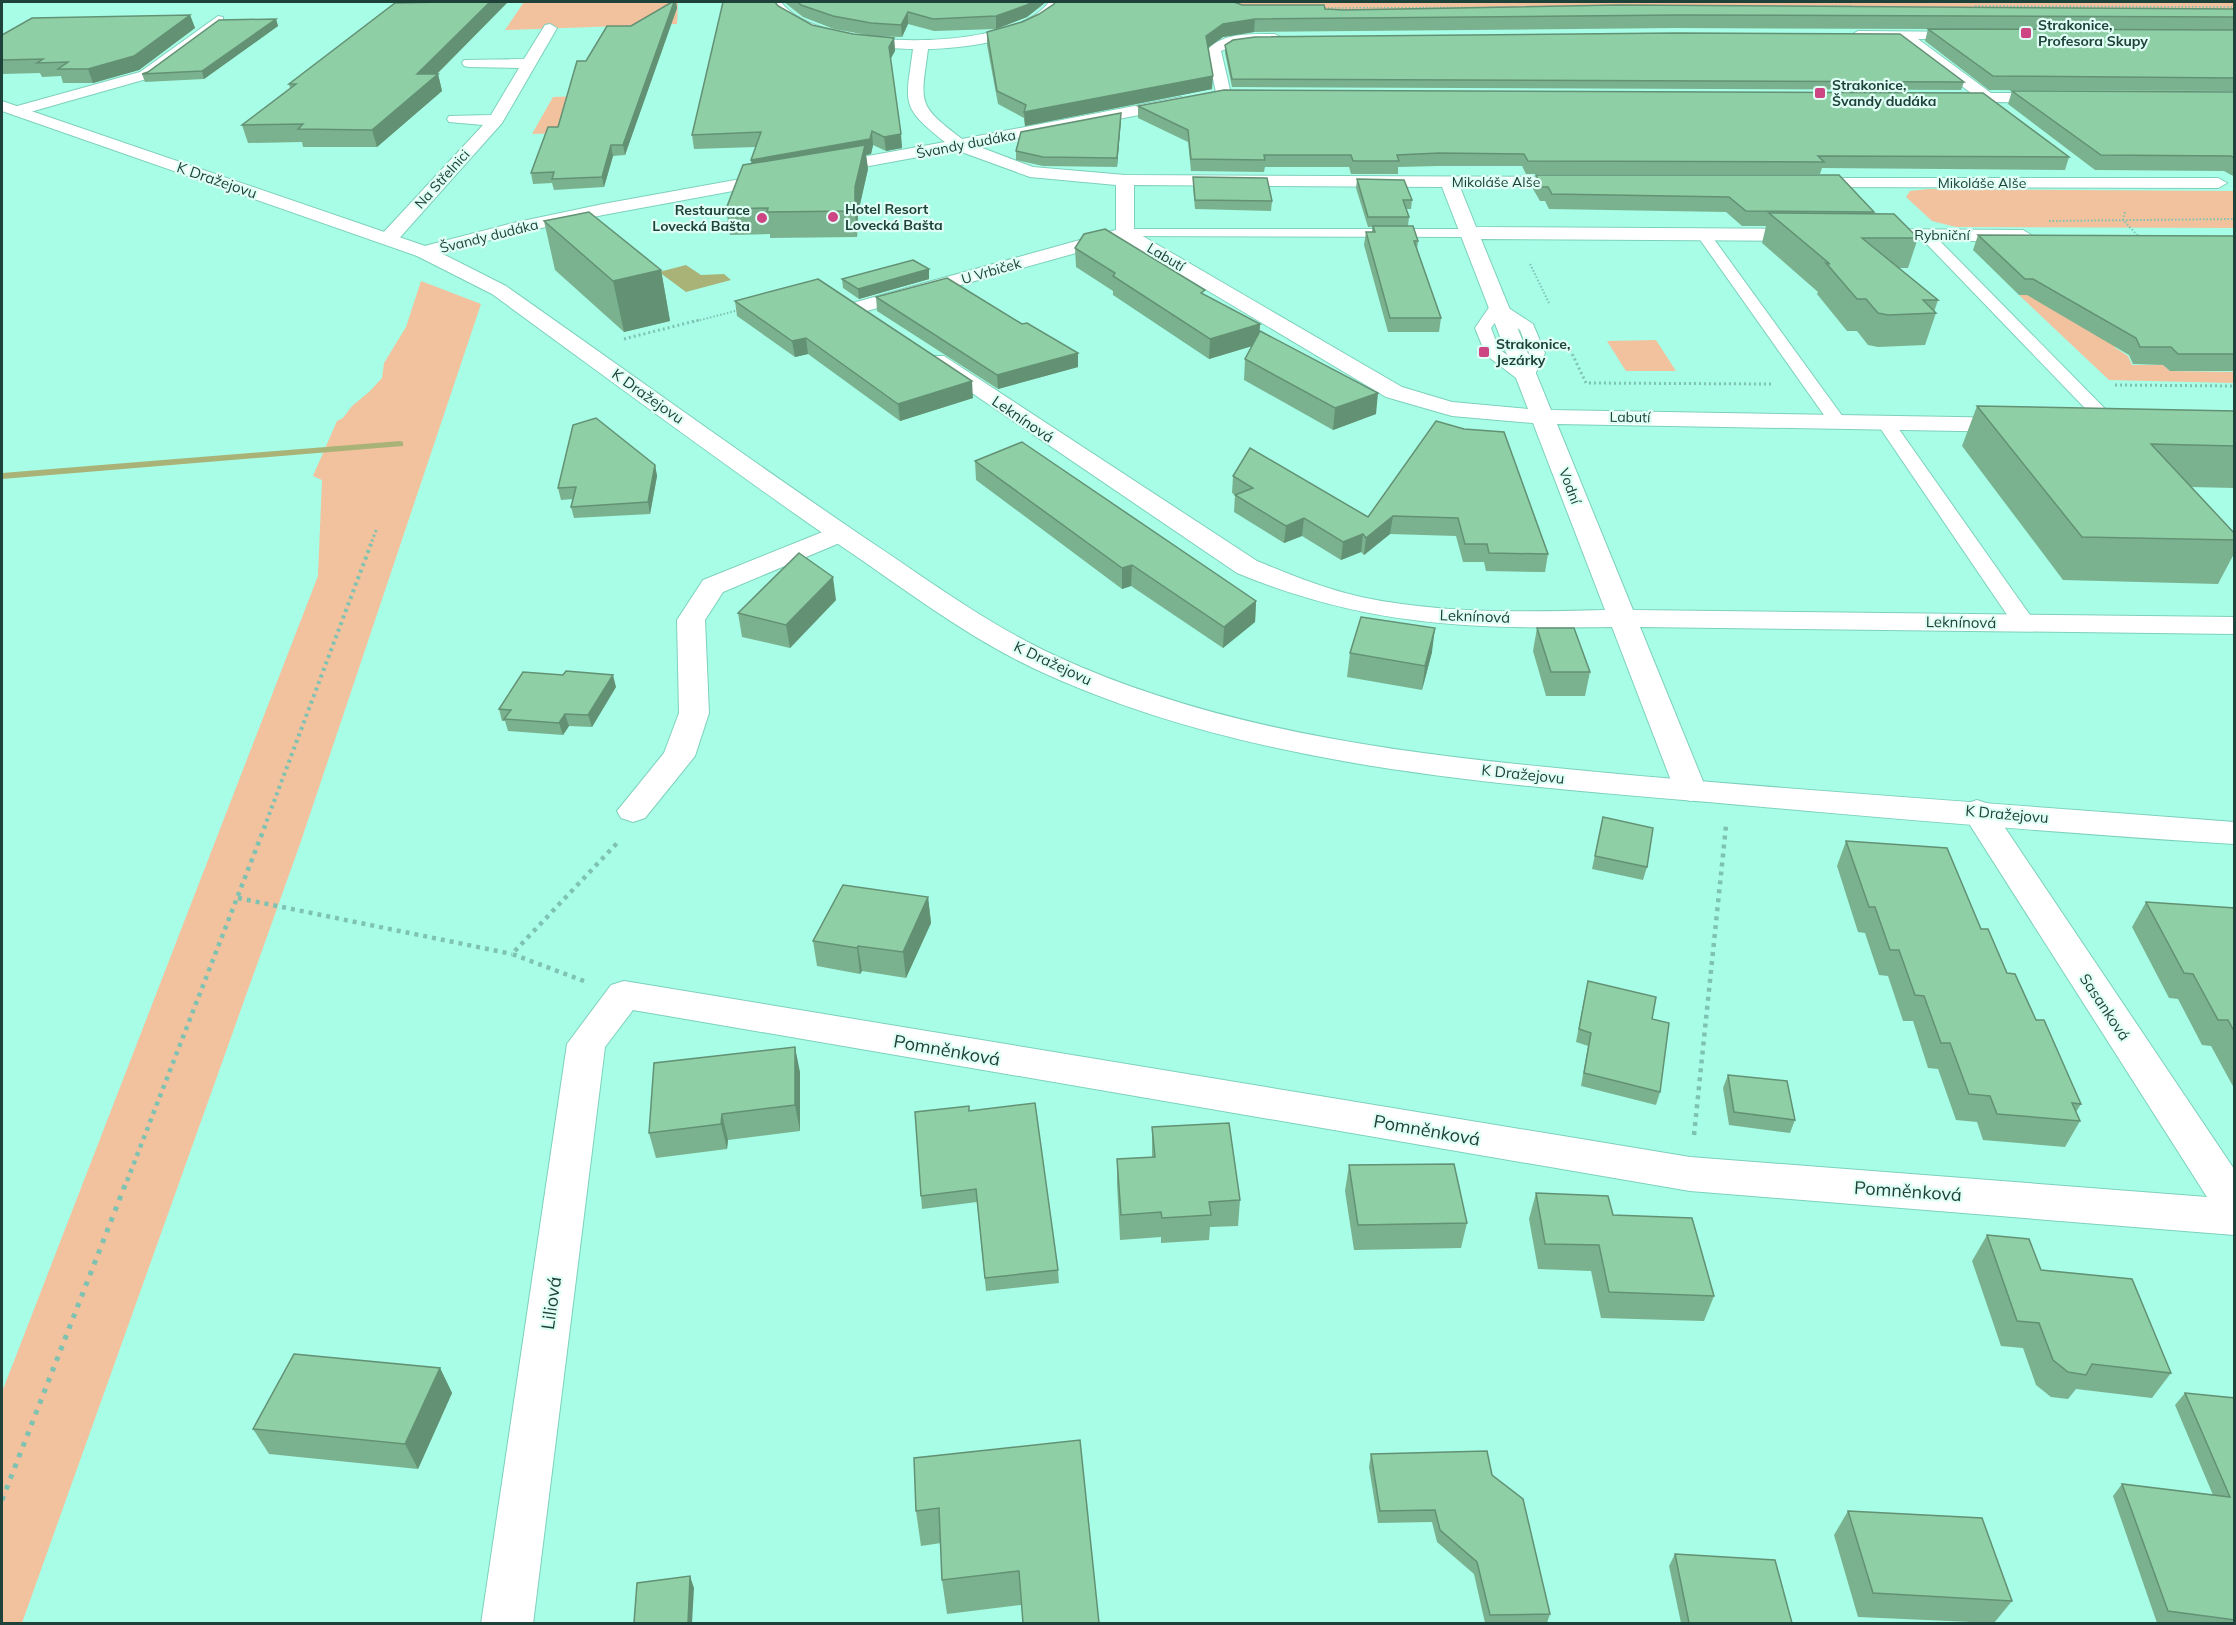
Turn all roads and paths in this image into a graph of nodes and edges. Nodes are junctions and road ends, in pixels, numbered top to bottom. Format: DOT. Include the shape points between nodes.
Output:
graph roads {
  1 [pos="775,2"];
  2 [pos="1056,2"];
  3 [pos="1854,6"];
  4 [pos="1965,6"];
  5 [pos="2235,7"];
  6 [pos="1315,8"];
  7 [pos="195,21"];
  8 [pos="550,28"];
  9 [pos="1846,35"];
  10 [pos="1903,35"];
  11 [pos="1986,35"];
  12 [pos="1291,38"];
  13 [pos="921,45"];
  14 [pos="469,63"];
  15 [pos="531,63"];
  16 [pos="1929,97"];
  17 [pos="1987,98"];
  18 [pos="2070,98"];
  19 [pos="9,108"];
  20 [pos="2005,112"];
  21 [pos="455,119"];
  22 [pos="496,120"];
  23 [pos="960,146"];
  24 [pos="2078,169"];
  25 [pos="1125,180"];
  26 [pos="1449,182"];
  27 [pos="1602,182"];
  28 [pos="1790,183"];
  29 [pos="1872,183"];
  30 [pos="2097,183"];
  31 [pos="2218,183"];
  32 [pos="1893,203"];
  33 [pos="1906,216"];
  34 [pos="2235,219"];
  35 [pos="2123,220"];
  36 [pos="716,222"];
  37 [pos="735,222"];
  38 [pos="2044,228"];
  39 [pos="1125,233"];
  40 [pos="1469,233"];
  41 [pos="1703,234"];
  42 [pos="1832,235"];
  43 [pos="1856,235"];
  44 [pos="1926,235"];
  45 [pos="2139,237"];
  46 [pos="388,239"];
  47 [pos="424,252"];
  48 [pos="1528,260"];
  49 [pos="832,293"];
  50 [pos="744,308"];
  51 [pos="856,308"];
  52 [pos="1552,311"];
  53 [pos="885,328"];
  54 [pos="1567,342"];
  55 [pos="915,347"];
  56 [pos="583,350"];
  57 [pos="1811,384"];
  58 [pos="2072,385"];
  59 [pos="2235,386"];
  60 [pos="1542,415"];
  61 [pos="1837,421"];
  62 [pos="1885,422"];
  63 [pos="2041,426"];
  64 [pos="2077,426"];
  65 [pos="2124,427"];
  66 [pos="376,528"];
  67 [pos="840,533"];
  68 [pos="1622,617"];
  69 [pos="2024,622"];
  70 [pos="2235,626"];
  71 [pos="1691,791"];
  72 [pos="633,811"];
  73 [pos="1977,811"];
  74 [pos="1727,819"];
  75 [pos="2235,833"];
  76 [pos="238,898"];
  77 [pos="512,954"];
  78 [pos="624,995"];
  79 [pos="1690,1174"];
  80 [pos="2235,1203"];
  81 [pos="2235,1217"];
  82 [pos="2,1500"];
  83 [pos="507,1623"];
  1 -- 13 [label="street" via="783,14 822,31 856,39"];
  2 -- 13 [label="street" via="1036,21 994,36"];
  3 -- 6 [label="path"];
  4 -- 5 [label="path"];
  7 -- 19 [label="street" via="224,20 145,75"];
  8 -- 15 [label="street, Na Střelnici"];
  9 -- 10 [label="street"];
  10 -- 11 [label="street"];
  10 -- 17 [label="street"];
  12 -- 23 [label="street, Švandy dudáka" via="1240,39 1216,48 1229,94"];
  13 -- 23 [label="street" via="914,100 925,119"];
  14 -- 15 [label="street"];
  15 -- 22 [label="street, Na Střelnici"];
  16 -- 17 [label="street"];
  17 -- 18 [label="street"];
  17 -- 20 [label="street"];
  19 -- 46 [label="street, K Dražejovu"];
  21 -- 22 [label="street"];
  22 -- 46 [label="street, Na Střelnici"];
  23 -- 25 [label="street, Mikoláše Alše" via="1030,172"];
  23 -- 47 [label="street, Švandy dudáka" via="690,193 485,235"];
  24 -- 30 [label="street"];
  25 -- 26 [label="street, Mikoláše Alše"];
  25 -- 39 [label="street"];
  26 -- 27 [label="street, Mikoláše Alše"];
  26 -- 40 [label="street, Vodní"];
  28 -- 29 [label="street, Mikoláše Alše"];
  29 -- 30 [label="street, Mikoláše Alše"];
  29 -- 32 [label="street"];
  30 -- 31 [label="street, Mikoláše Alše"];
  33 -- 44 [label="street"];
  34 -- 35 [label="path"];
  35 -- 38 [label="path"];
  35 -- 45 [label="path"];
  36 -- 37 [label="path"];
  38 -- 44 [label="street, Rybniční"];
  39 -- 40 [label="lane"];
  39 -- 51 [label="street, U Vrbiček"];
  39 -- 60 [label="street, Labutí" via="1394,393 1445,409"];
  40 -- 41 [label="street"];
  40 -- 60 [label="street, Vodní"];
  41 -- 42 [label="street"];
  41 -- 57 [label="lane"];
  43 -- 44 [label="street, Rybniční"];
  44 -- 58 [label="lane"];
  46 -- 47 [label="street, K Dražejovu"];
  47 -- 56 [label="street, K Dražejovu" via="499,290"];
  48 -- 52 [label="path"];
  49 -- 51 [label="street"];
  50 -- 56 [label="path"];
  51 -- 53 [label="street"];
  54 -- 57 [label="path" via="1586,383"];
  55 -- 68 [label="street, Leknínová" via="1247,567 1288,585 1399,612 1464,618"];
  56 -- 67 [label="street, K Dražejovu"];
  57 -- 61 [label="lane"];
  58 -- 59 [label="path"];
  58 -- 65 [label="lane"];
  60 -- 61 [label="street, Labutí"];
  60 -- 68 [label="street, Vodní"];
  61 -- 62 [label="street, Labutí"];
  62 -- 63 [label="street, Labutí"];
  62 -- 69 [label="lane"];
  64 -- 65 [label="street"];
  66 -- 76 [label="path"];
  67 -- 71 [label="street, K Dražejovu" via="985,631 1066,672 1166,709 1268,736 1387,759"];
  67 -- 72 [label="street" via="713,586 691,620 694,713 679,756"];
  68 -- 69 [label="street, Leknínová"];
  68 -- 71 [label="street, Vodní"];
  69 -- 70 [label="street, Leknínová"];
  71 -- 73 [label="street, K Dražejovu"];
  72 -- 77 [label="path" via="627,817 639,821"];
  73 -- 75 [label="street, K Dražejovu"];
  73 -- 80 [label="street, Sasanková"];
  74 -- 79 [label="path"];
  76 -- 77 [label="path"];
  76 -- 82 [label="path"];
  77 -- 78 [label="path"];
  78 -- 79 [label="street, Pomněnková"];
  78 -- 83 [label="street, Liliová" via="586,1044"];
  79 -- 81 [label="street, Pomněnková"];
}
